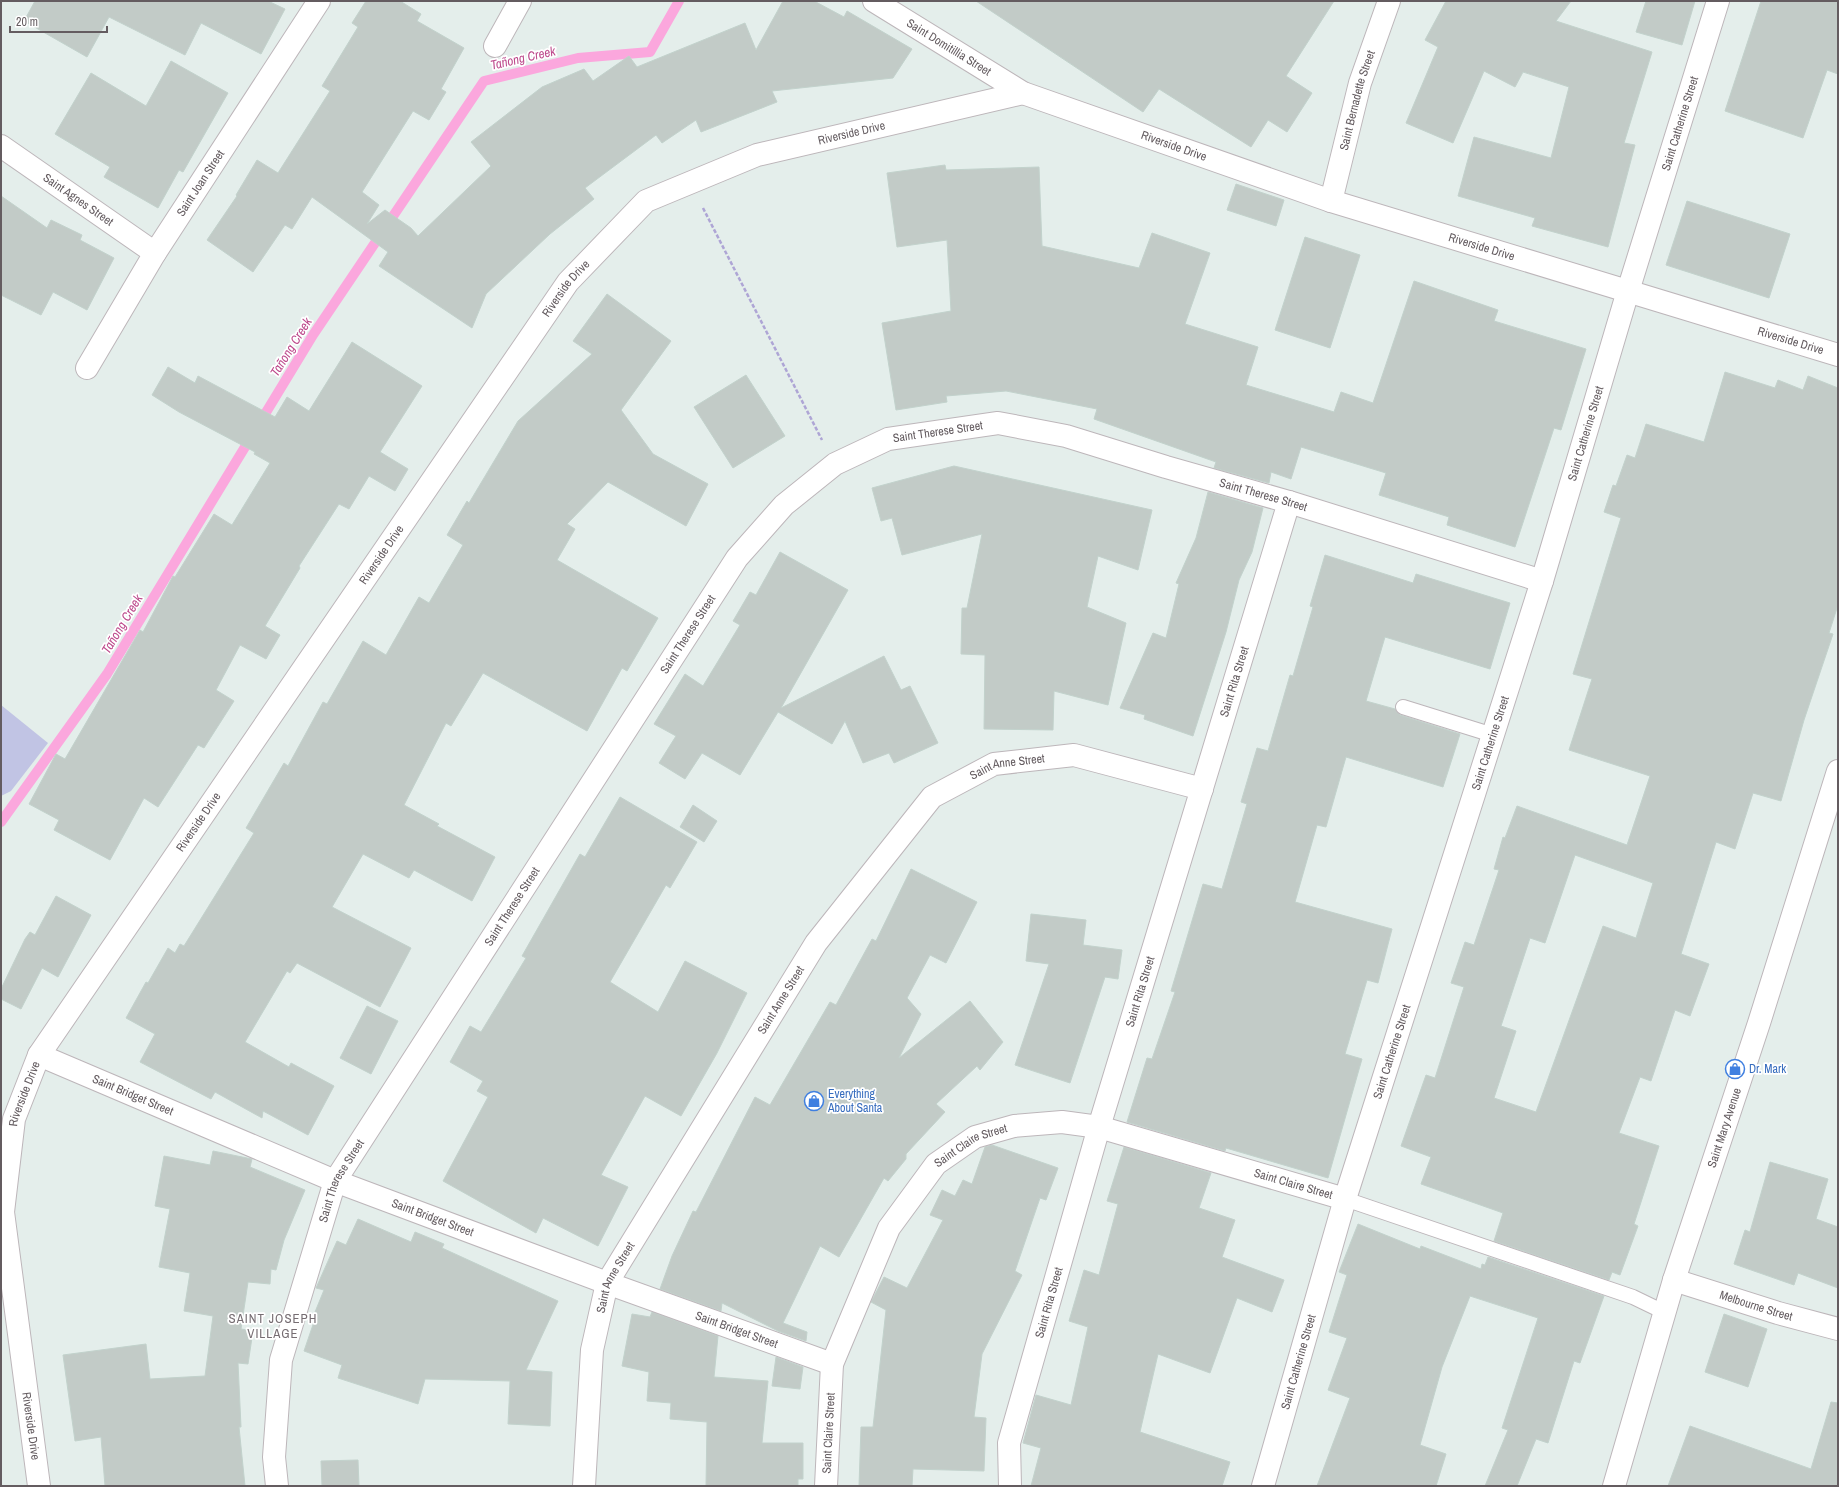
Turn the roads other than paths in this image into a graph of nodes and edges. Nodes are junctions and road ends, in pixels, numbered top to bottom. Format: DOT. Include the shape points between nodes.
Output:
graph roads {
  1 [pos="319,1"];
  2 [pos="520,1"];
  3 [pos="874,1"];
  4 [pos="1389,1"];
  5 [pos="1718,1"];
  6 [pos="495,46"];
  7 [pos="1023,93"];
  8 [pos="1,146"];
  9 [pos="1331,201"];
  10 [pos="155,253"];
  11 [pos="1628,291"];
  12 [pos="1838,355"];
  13 [pos="87,368"];
  14 [pos="1289,502"];
  15 [pos="1542,580"];
  16 [pos="1403,707"];
  17 [pos="1493,735"];
  18 [pos="1838,771"];
  19 [pos="1202,789"];
  20 [pos="39,1055"];
  21 [pos="1099,1127"];
  22 [pos="335,1181"];
  23 [pos="1344,1199"];
  24 [pos="1674,1280"];
  25 [pos="607,1283"];
  26 [pos="1664,1312"];
  27 [pos="1838,1328"];
  28 [pos="832,1364"];
  29 [pos="39,1486"];
  30 [pos="277,1486"];
  31 [pos="584,1486"];
  32 [pos="826,1486"];
  33 [pos="1010,1486"];
  34 [pos="1263,1486"];
  35 [pos="1614,1486"];
  1 -- 10 [label="street, Saint Joan Street"];
  2 -- 6 [label="street"];
  3 -- 7 [label="street, Saint Domitillia Street"];
  4 -- 9 [label="street, Saint Bernadette Street" via="1360,83"];
  5 -- 11 [label="street, Saint Catherine Street"];
  7 -- 9 [label="street, Riverside Drive"];
  7 -- 20 [label="street, Riverside Drive" via="757,154 646,201 568,282"];
  8 -- 10 [label="street, Saint Agnes Street"];
  9 -- 11 [label="street, Riverside Drive"];
  10 -- 13 [label="street, Saint Joan Street"];
  11 -- 12 [label="street, Riverside Drive"];
  11 -- 15 [label="street, Saint Catherine Street"];
  14 -- 15 [label="street, Saint Therese Street"];
  14 -- 19 [label="street, Saint Rita Street"];
  14 -- 22 [label="street, Saint Therese Street" via="1066,436 998,423 888,439 835,464 784,505 737,558"];
  15 -- 17 [label="street, Saint Catherine Street"];
  16 -- 17 [label="lane"];
  17 -- 23 [label="street, Saint Catherine Street"];
  18 -- 24 [label="street, Saint Mary Avenue" via="1759,1023"];
  19 -- 21 [label="street, Saint Rita Street"];
  19 -- 25 [label="street, Saint Anne Street" via="1074,755 994,764 932,796 816,943"];
  20 -- 22 [label="street, Saint Bridget Street"];
  20 -- 29 [label="street, Riverside Drive" via="14,1119 3,1212"];
  21 -- 23 [label="street, Saint Claire Street"];
  21 -- 28 [label="street, Saint Claire Street" via="1062,1122 1014,1126 975,1137 936,1164 889,1228"];
  21 -- 33 [label="street, Saint Rita Street" via="1009,1443"];
  22 -- 25 [label="street, Saint Bridget Street"];
  22 -- 30 [label="street, Saint Therese Street" via="281,1360 274,1457"];
  23 -- 26 [label="lane" via="1633,1297"];
  23 -- 34 [label="street, Saint Catherine Street"];
  24 -- 26 [label="street, Saint Mary Avenue"];
  24 -- 27 [label="street, Melbourne Street" via="1778,1313"];
  25 -- 28 [label="street, Saint Bridget Street"];
  25 -- 31 [label="street, Saint Anne Street" via="592,1350"];
  26 -- 35 [label="street, Saint Mary Avenue"];
  28 -- 32 [label="street, Saint Claire Street"];
}
